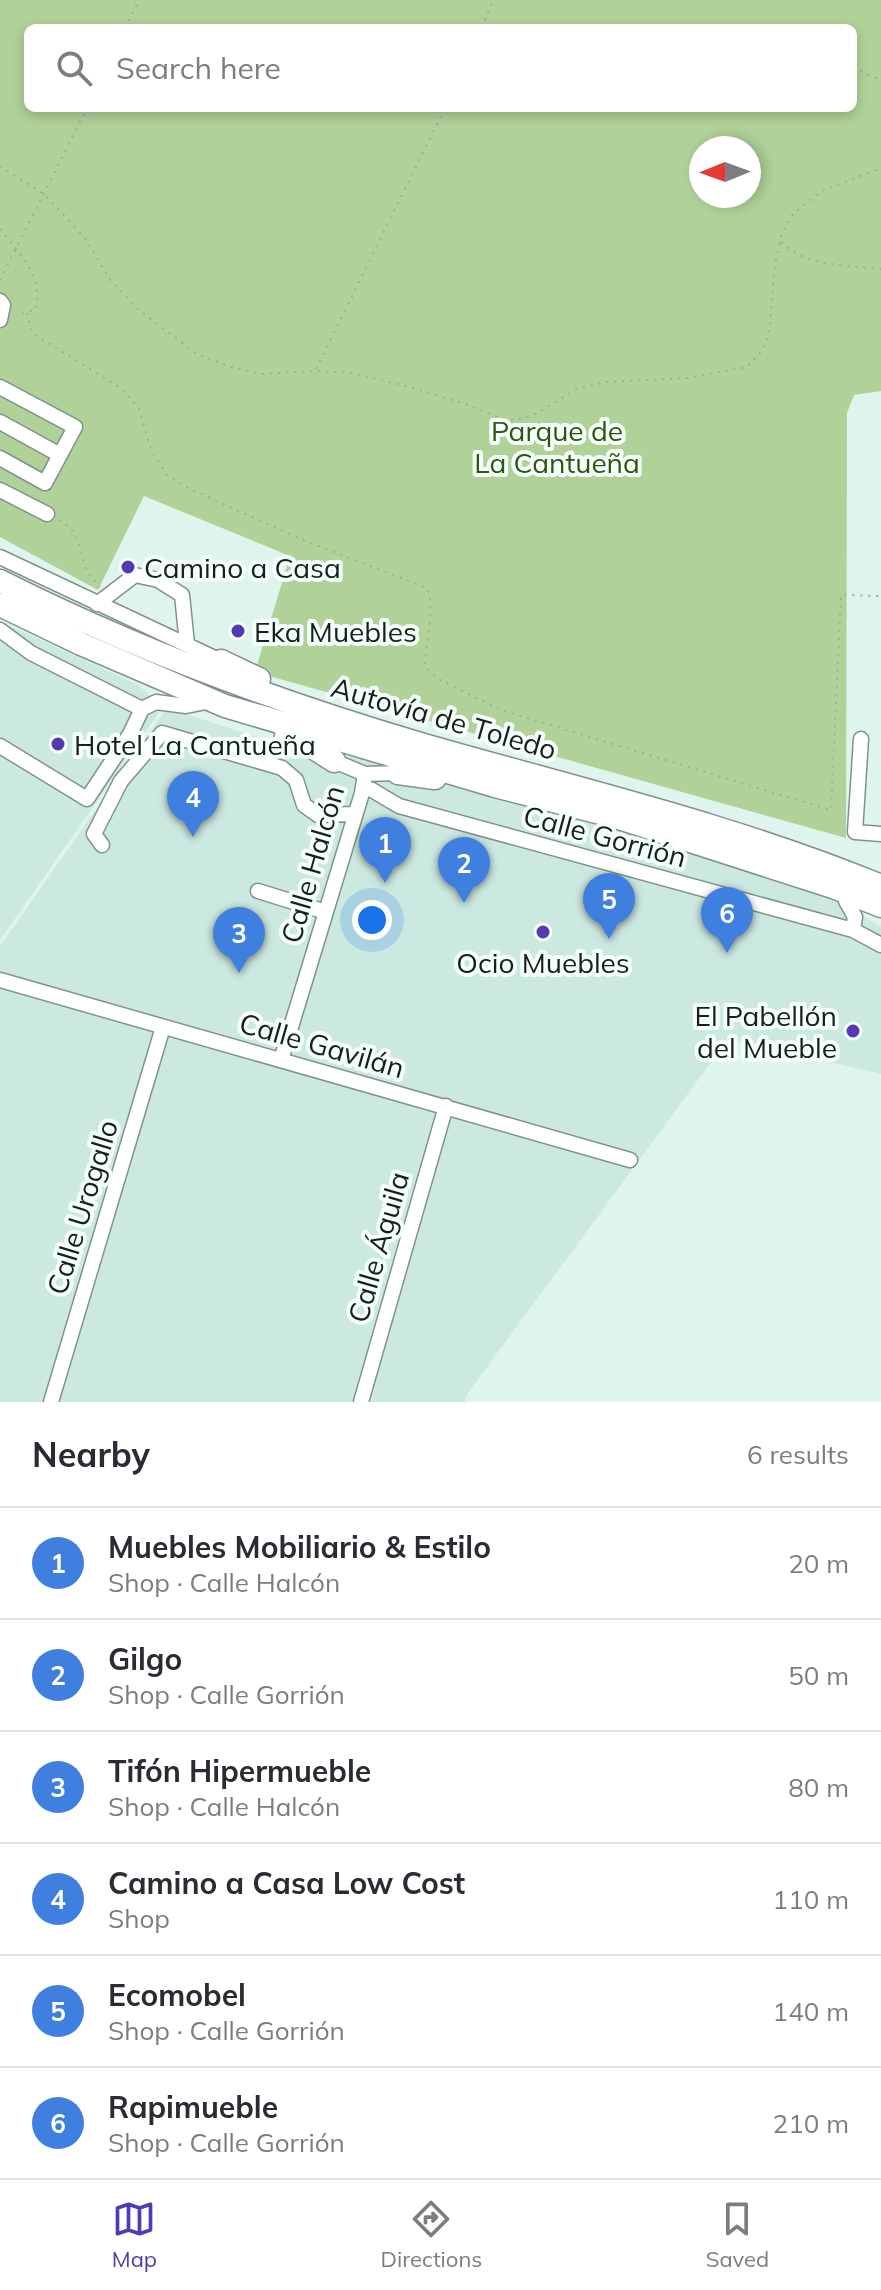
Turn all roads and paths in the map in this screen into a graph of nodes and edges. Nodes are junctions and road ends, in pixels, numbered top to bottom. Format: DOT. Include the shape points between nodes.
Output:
graph roads {
  1 [pos="139,0"];
  2 [pos="493,0"];
  3 [pos="127,24"];
  4 [pos="484,24"];
  5 [pos="857,70"];
  6 [pos="881,80"];
  7 [pos="85,112"];
  8 [pos="443,112"];
  9 [pos="0,166"];
  10 [pos="881,168"];
  11 [pos="45,195"];
  12 [pos="0,229"];
  13 [pos="780,241"];
  14 [pos="14,248"];
  15 [pos="881,269"];
  16 [pos="0,280"];
  17 [pos="0,301"];
  18 [pos="27,313"];
  19 [pos="0,320"];
  20 [pos="315,371"];
  21 [pos="0,387"];
  22 [pos="0,422"];
  23 [pos="60,455"];
  24 [pos="0,458"];
  25 [pos="0,490"];
  26 [pos="47,514"];
  27 [pos="0,557"];
  28 [pos="0,581"];
  29 [pos="881,596"];
  30 [pos="102,600"];
  31 [pos="0,605"];
  32 [pos="0,630"];
  33 [pos="0,642"];
  34 [pos="17,644"];
  35 [pos="187,644"];
  36 [pos="221,661"];
  37 [pos="218,703"];
  38 [pos="142,709"];
  39 [pos="403,739"];
  40 [pos="861,739"];
  41 [pos="0,746"];
  42 [pos="334,761"];
  43 [pos="398,773"];
  44 [pos="364,781"];
  45 [pos="495,786"];
  46 [pos="355,814"];
  47 [pos="881,834"];
  48 [pos="102,845"];
  49 [pos="881,883"];
  50 [pos="258,891"];
  51 [pos="840,894"];
  52 [pos="881,906"];
  53 [pos="326,912"];
  54 [pos="881,919"];
  55 [pos="853,930"];
  56 [pos="881,945"];
  57 [pos="0,980"];
  58 [pos="163,1027"];
  59 [pos="281,1060"];
  60 [pos="446,1106"];
  61 [pos="630,1160"];
  62 [pos="51,1402"];
  63 [pos="361,1402"];
  1 -- 3 [label="path"];
  2 -- 4 [label="path"];
  5 -- 6 [label="path"];
  7 -- 11 [label="path"];
  8 -- 20 [label="path"];
  9 -- 11 [label="path"];
  10 -- 13 [label="path" via="822,191 793,214"];
  11 -- 14 [label="path"];
  11 -- 20 [label="path" via="85,238 110,280 140,311 197,354 261,374"];
  12 -- 14 [label="path"];
  13 -- 15 [label="path" via="792,254 813,260"];
  13 -- 20 [label="path" via="769,335 747,367 687,378 605,382 577,389 532,416 514,420 410,387 351,373"];
  14 -- 16 [label="path"];
  14 -- 18 [label="path" via="32,270 40,292 36,309"];
  17 -- 19 [label="street"];
  18 -- 19 [label="path"];
  18 -- 29 [label="path" via="32,333 122,389 139,409 151,450 167,475 303,540 427,588 432,602 425,667 501,710 831,810 841,595"];
  21 -- 23 [label="street" via="75,427"];
  22 -- 23 [label="street"];
  23 -- 24 [label="street" via="45,483"];
  25 -- 26 [label="street"];
  26 -- 30 [label="path" via="79,538"];
  27 -- 30 [label="street"];
  28 -- 39 [label="highway, Autovía de Toledo" via="168,659"];
  30 -- 35 [label="street"];
  30 -- 35 [label="street" via="135,575 158,580 182,595"];
  31 -- 37 [label="highway, Autovía de Toledo"];
  32 -- 34 [label="street"];
  33 -- 34 [label="street"];
  34 -- 38 [label="street"];
  35 -- 36 [label="street"];
  36 -- 39 [label="highway" via="274,686 371,718"];
  37 -- 38 [label="street" via="156,702"];
  37 -- 42 [label="highway" via="244,722 306,743"];
  37 -- 45 [label="highway, Autovía de Toledo"];
  38 -- 41 [label="street" via="87,799"];
  39 -- 49 [label="highway, Autovía de Toledo" via="734,832"];
  40 -- 47 [label="street" via="855,832"];
  42 -- 44 [label="street, Calle Gorrión"];
  43 -- 44 [label="street"];
  43 -- 45 [label="highway"];
  44 -- 46 [label="street, Calle Halcón"];
  44 -- 55 [label="street, Calle Gorrión" via="399,806"];
  45 -- 51 [label="highway, Autovía de Toledo" via="616,817"];
  46 -- 48 [label="street" via="318,815 304,805 296,780 282,768 162,733 121,781 94,834"];
  46 -- 53 [label="street, Calle Halcón"];
  50 -- 53 [label="street"];
  51 -- 52 [label="highway, Autovía de Toledo"];
  51 -- 54 [label="highway"];
  51 -- 55 [label="street" via="855,917"];
  53 -- 59 [label="street, Calle Halcón"];
  55 -- 56 [label="street, Calle Gorrión"];
  57 -- 58 [label="street, Calle Gavilán"];
  58 -- 59 [label="street, Calle Gavilán"];
  58 -- 62 [label="street, Calle Urogallo"];
  59 -- 60 [label="street, Calle Gavilán"];
  60 -- 61 [label="street, Calle Gavilán"];
  60 -- 63 [label="street, Calle Águila"];
}
